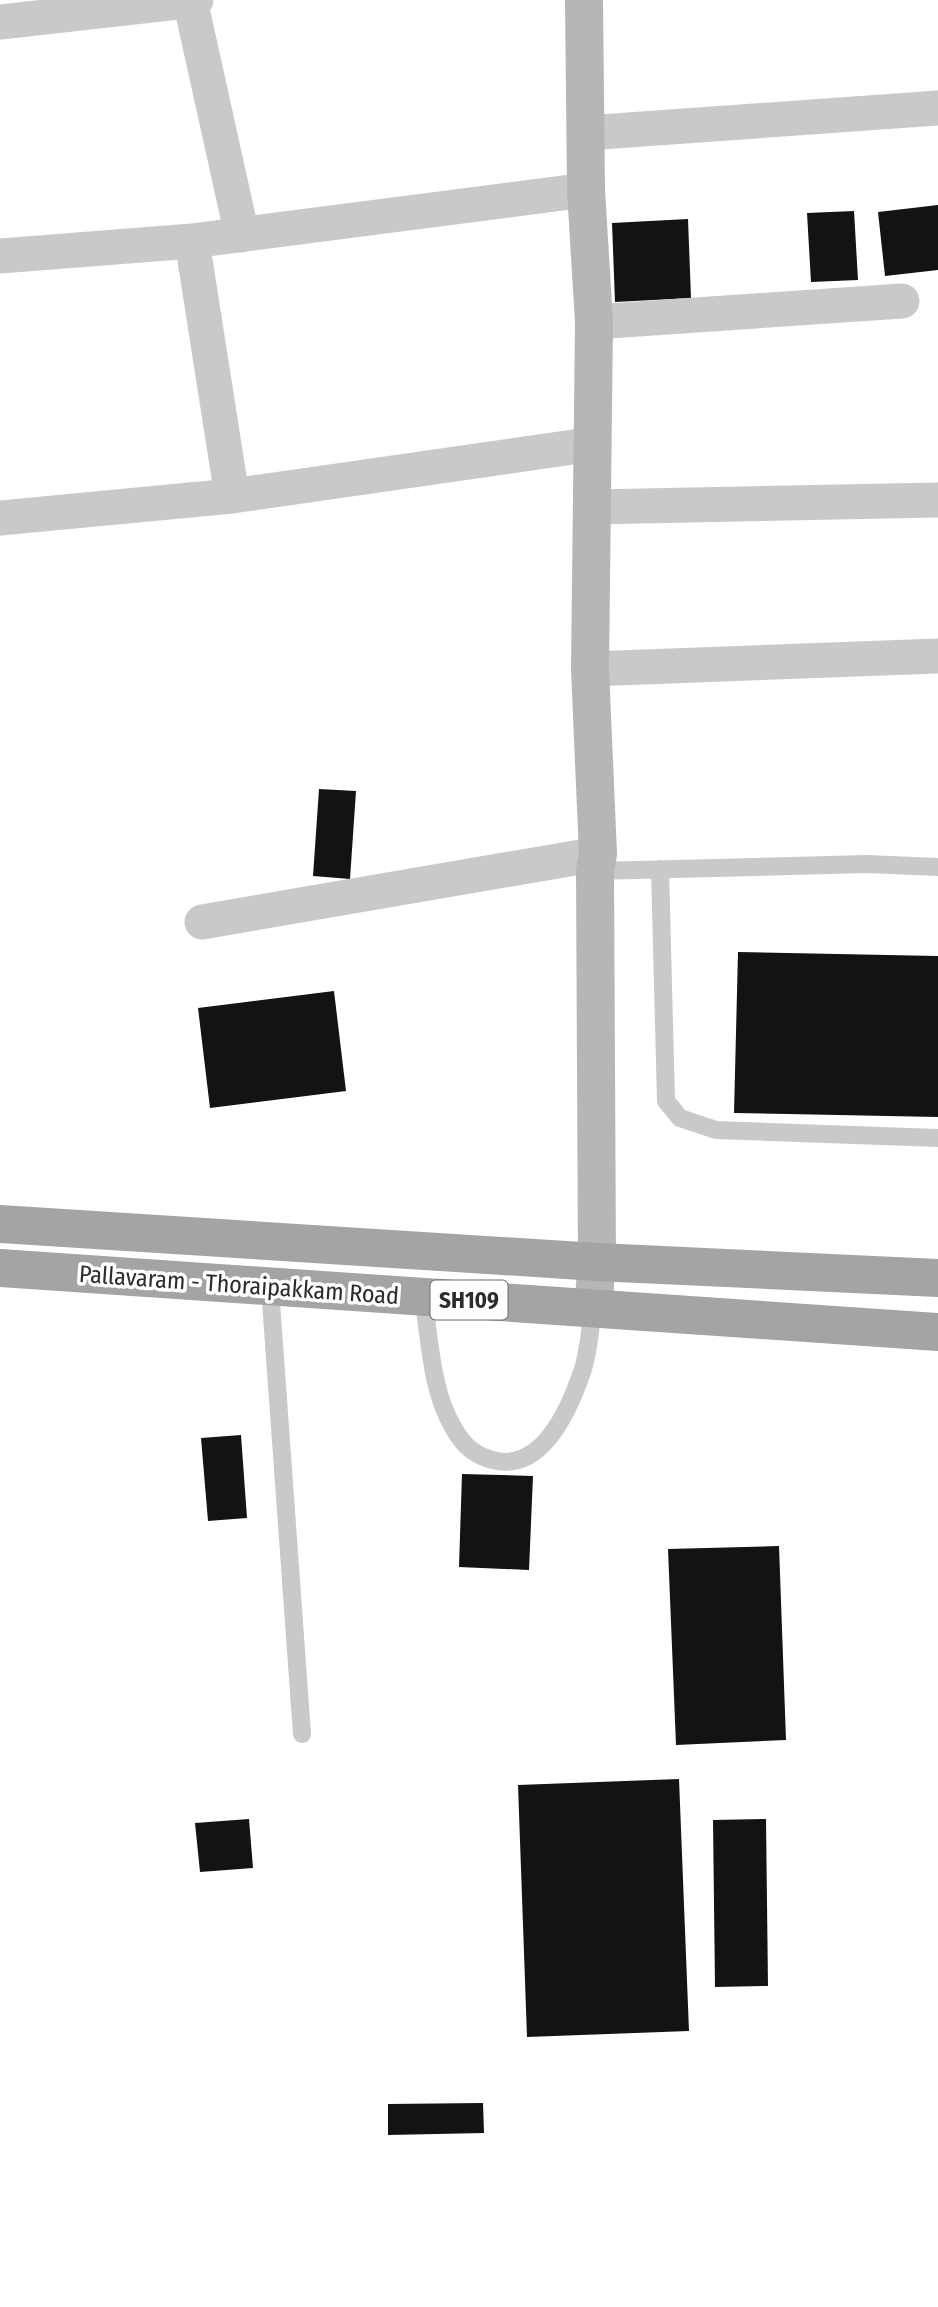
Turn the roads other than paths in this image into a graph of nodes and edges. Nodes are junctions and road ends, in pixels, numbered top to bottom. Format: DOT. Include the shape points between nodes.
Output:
graph roads {
  1 [pos="195,0"];
  2 [pos="584,0"];
  3 [pos="190,1"];
  4 [pos="0,22"];
  5 [pos="938,108"];
  6 [pos="586,133"];
  7 [pos="586,190"];
  8 [pos="242,235"];
  9 [pos="192,242"];
  10 [pos="0,257"];
  11 [pos="902,301"];
  12 [pos="594,322"];
  13 [pos="594,444"];
  14 [pos="232,496"];
  15 [pos="938,500"];
  16 [pos="593,507"];
  17 [pos="0,518"];
  18 [pos="938,656"];
  19 [pos="590,669"];
  20 [pos="596,863"];
  21 [pos="938,867"];
  22 [pos="660,869"];
  23 [pos="202,922"];
  24 [pos="938,1138"];
  25 [pos="0,1224"];
  26 [pos="597,1262"];
  27 [pos="0,1268"];
  28 [pos="938,1278"];
  29 [pos="270,1288"];
  30 [pos="423,1297"];
  31 [pos="593,1308"];
  32 [pos="938,1332"];
  33 [pos="302,1734"];
  1 -- 3 [label="street"];
  2 -- 6 [label="street"];
  3 -- 4 [label="street"];
  3 -- 8 [label="street"];
  5 -- 6 [label="street"];
  6 -- 7 [label="street"];
  7 -- 8 [label="street"];
  7 -- 12 [label="street"];
  8 -- 9 [label="street"];
  9 -- 10 [label="street"];
  9 -- 14 [label="street"];
  11 -- 12 [label="street"];
  12 -- 13 [label="street"];
  13 -- 14 [label="street"];
  13 -- 16 [label="street"];
  14 -- 17 [label="street"];
  15 -- 16 [label="street"];
  16 -- 19 [label="street"];
  18 -- 19 [label="street"];
  19 -- 20 [label="street"];
  20 -- 22 [label="lane"];
  20 -- 23 [label="street"];
  20 -- 26 [label="street"];
  21 -- 22 [label="lane" via="867,864"];
  22 -- 24 [label="lane" via="666,1101 680,1118 716,1130"];
  25 -- 26 [label="main road, Pallavaram - Thoraipakkam Road / SH109"];
  26 -- 28 [label="main road, Pallavaram - Thoraipakkam Road / SH109"];
  26 -- 31 [label="street"];
  27 -- 29 [label="main road, Pallavaram - Thoraipakkam Road / SH109"];
  29 -- 30 [label="main road, Pallavaram - Thoraipakkam Road / SH109"];
  29 -- 33 [label="lane"];
  30 -- 31 [label="main road, Pallavaram - Thoraipakkam Road / SH109"];
  30 -- 31 [label="lane" via="439,1392 451,1425 464,1445 482,1459 504,1462 543,1447 560,1420 582,1371"];
  31 -- 32 [label="main road, Pallavaram - Thoraipakkam Road / SH109"];
}
